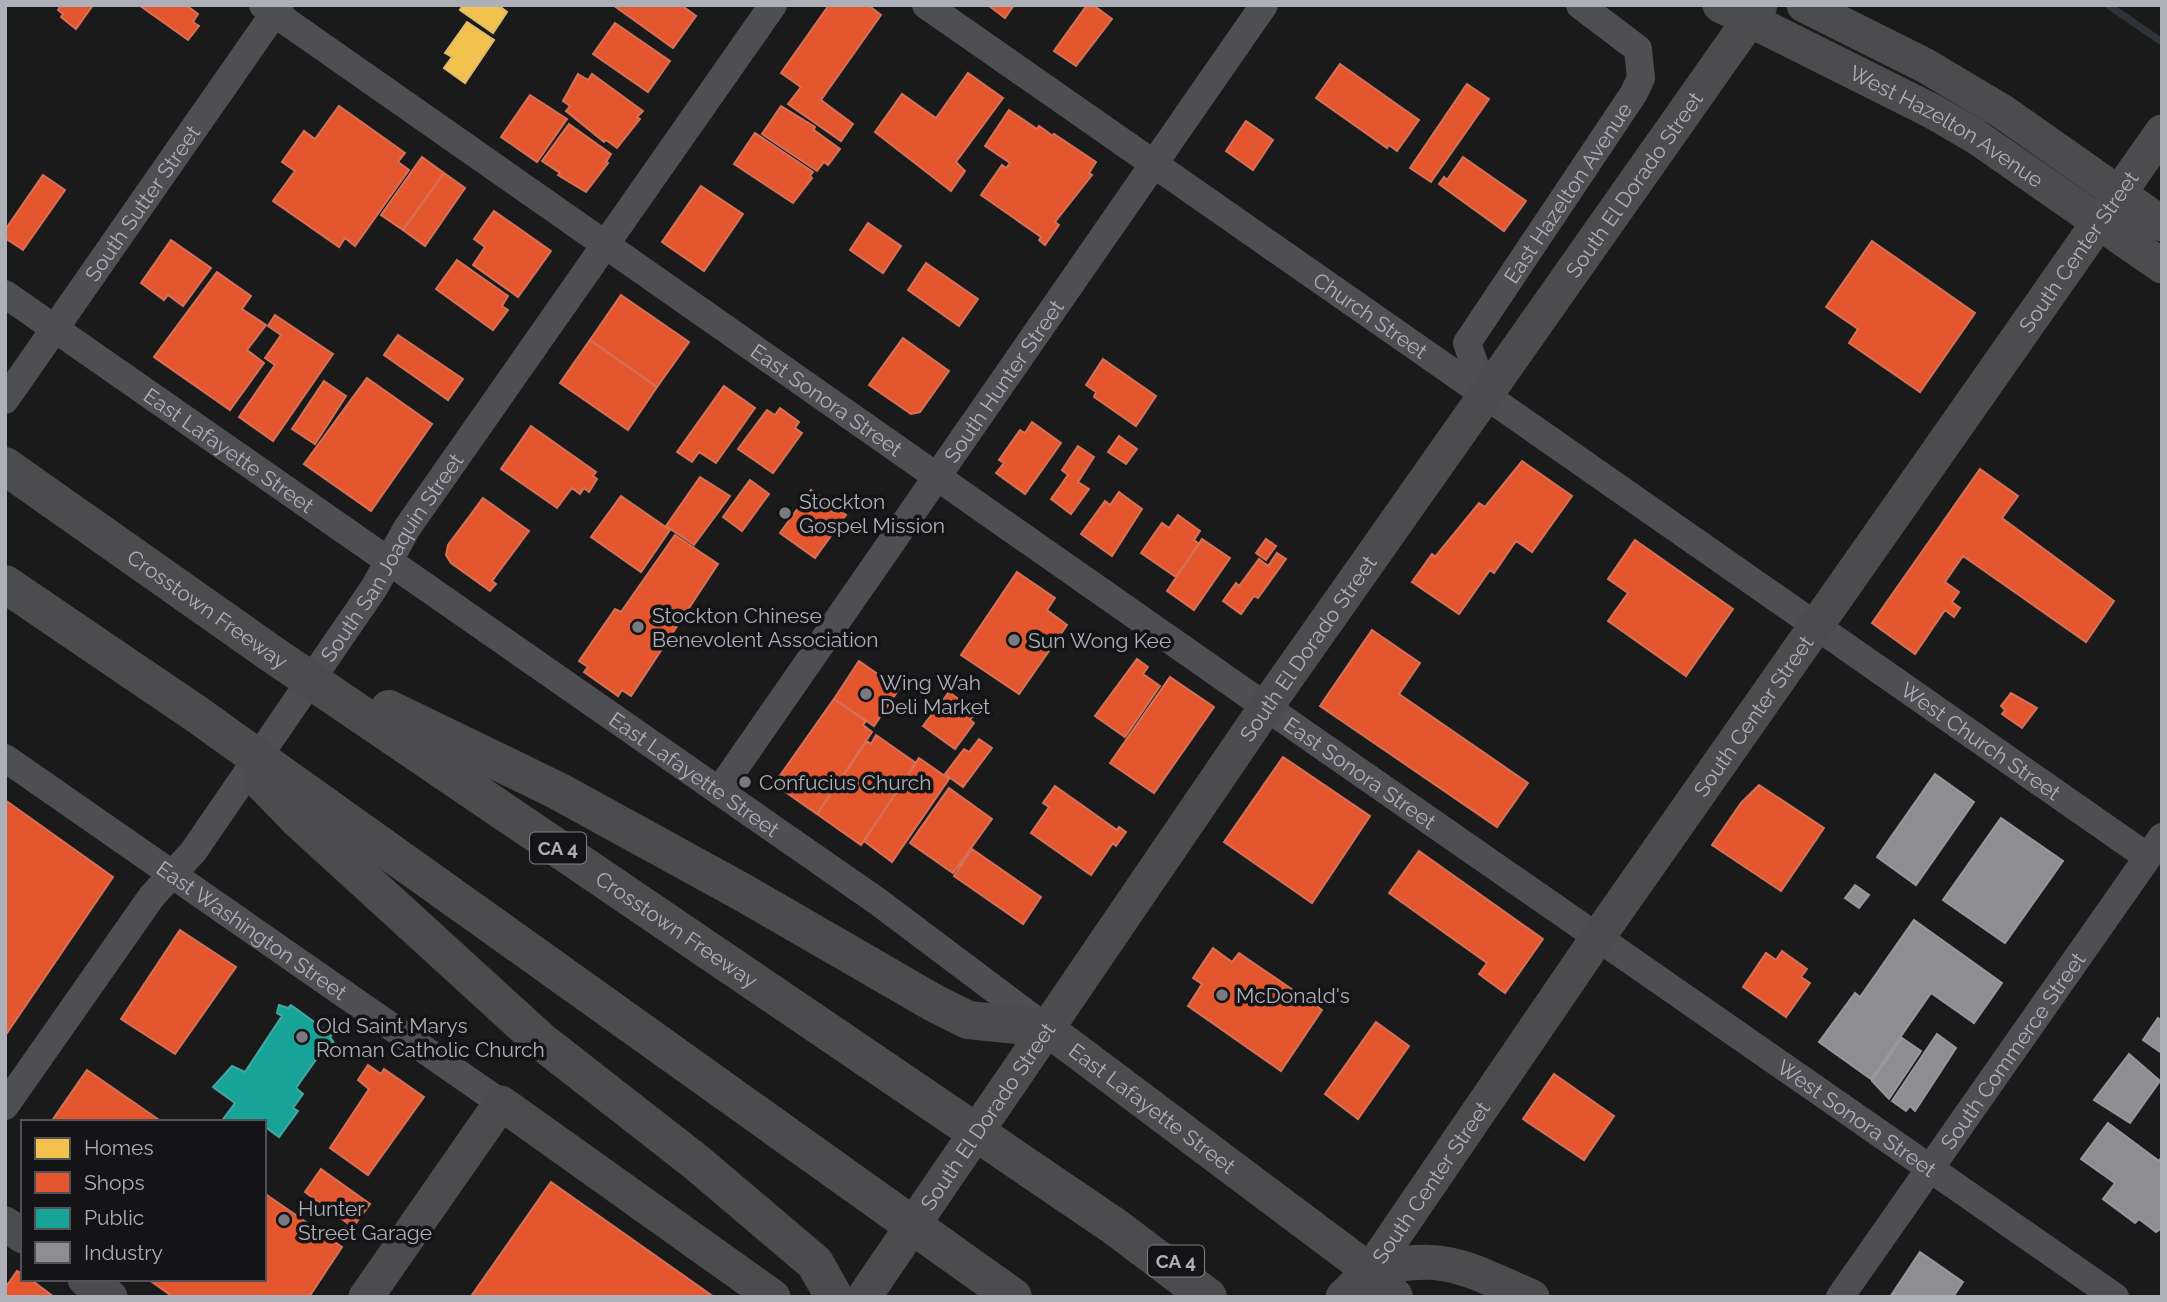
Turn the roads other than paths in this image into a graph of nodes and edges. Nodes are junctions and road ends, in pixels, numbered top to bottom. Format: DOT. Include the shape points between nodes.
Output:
graph roads {
  1 [pos="773,5"];
  2 [pos="926,5"];
  3 [pos="1264,5"];
  4 [pos="1580,5"];
  5 [pos="1720,5"];
  6 [pos="1760,5"];
  7 [pos="1804,5"];
  8 [pos="272,8"];
  9 [pos="2162,132"];
  10 [pos="1153,164"];
  11 [pos="2162,224"];
  12 [pos="606,246"];
  13 [pos="2162,266"];
  14 [pos="5,294"];
  15 [pos="55,329"];
  16 [pos="1486,397"];
  17 [pos="5,400"];
  18 [pos="5,466"];
  19 [pos="936,476"];
  20 [pos="389,561"];
  21 [pos="5,584"];
  22 [pos="1815,625"];
  23 [pos="269,652"];
  24 [pos="1266,708"];
  25 [pos="195,713"];
  26 [pos="5,758"];
  27 [pos="719,791"];
  28 [pos="2154,847"];
  29 [pos="172,875"];
  30 [pos="1598,937"];
  31 [pos="1046,1028"];
  32 [pos="501,1103"];
  33 [pos="5,1106"];
  34 [pos="771,1126"];
  35 [pos="1930,1167"];
  36 [pos="5,1224"];
  37 [pos="1114,1226"];
  38 [pos="21,1235"];
  39 [pos="88,1281"];
  40 [pos="1382,1284"];
  41 [pos="110,1297"];
  42 [pos="366,1297"];
  43 [pos="773,1297"];
  44 [pos="834,1297"];
  45 [pos="864,1297"];
  46 [pos="991,1297"];
  47 [pos="1013,1297"];
  48 [pos="1208,1297"];
  49 [pos="1237,1297"];
  50 [pos="1343,1297"];
  51 [pos="1532,1297"];
  52 [pos="1840,1297"];
  53 [pos="2116,1297"];
  1 -- 12 [label="street, South San Joaquin Street"];
  2 -- 10 [label="street, Church Street"];
  3 -- 10 [label="street, South Hunter Street"];
  4 -- 16 [label="street, East Hazelton Avenue" via="1638,49 1641,78 1467,343"];
  5 -- 13 [label="main road, West Hazelton Avenue" via="1975,136"];
  6 -- 16 [label="main road, South El Dorado Street"];
  7 -- 11 [label="main road" via="1926,66 2003,112"];
  8 -- 12 [label="street, East Sonora Street"];
  8 -- 15 [label="street, South Sutter Street"];
  9 -- 22 [label="main road, South Center Street"];
  10 -- 16 [label="street, Church Street"];
  10 -- 19 [label="street, South Hunter Street"];
  12 -- 19 [label="street, East Sonora Street"];
  12 -- 20 [label="street, South San Joaquin Street" via="407,528"];
  14 -- 15 [label="street, East Lafayette Street"];
  15 -- 17 [label="street, South Sutter Street"];
  15 -- 20 [label="street, East Lafayette Street"];
  16 -- 22 [label="street, Church Street"];
  16 -- 24 [label="main road, South El Dorado Street"];
  18 -- 23 [label="highway, Crosstown Freeway / CA 4"];
  19 -- 24 [label="street, East Sonora Street"];
  19 -- 27 [label="street, South Hunter Street"];
  20 -- 27 [label="street, East Lafayette Street"];
  20 -- 29 [label="street, South San Joaquin Street" via="193,852"];
  21 -- 25 [label="highway"];
  22 -- 28 [label="street, West Church Street"];
  22 -- 30 [label="main road, South Center Street"];
  23 -- 31 [label="highway" via="558,791 968,1020"];
  23 -- 37 [label="highway, Crosstown Freeway / CA 4"];
  24 -- 30 [label="street, East Sonora Street"];
  24 -- 31 [label="main road, South El Dorado Street"];
  25 -- 34 [label="highway"];
  25 -- 44 [label="highway" via="299,820 530,1031 696,1162 815,1264"];
  26 -- 29 [label="street, East Washington Street"];
  27 -- 31 [label="street, East Lafayette Street" via="877,901"];
  28 -- 35 [label="street, South Commerce Street"];
  29 -- 32 [label="street, East Washington Street"];
  29 -- 33 [label="street, South San Joaquin Street" via="152,896"];
  30 -- 35 [label="street, West Sonora Street"];
  30 -- 40 [label="main road, South Center Street"];
  31 -- 40 [label="main road, East Lafayette Street"];
  31 -- 45 [label="main road, South El Dorado Street"];
  32 -- 42 [label="main road"];
  32 -- 43 [label="main road, East Washington Street"];
  34 -- 46 [label="highway"];
  34 -- 47 [label="highway"];
  35 -- 52 [label="street, South Commerce Street"];
  35 -- 53 [label="street, West Sonora Street"];
  36 -- 38 [label="main road"];
  37 -- 48 [label="highway, Crosstown Freeway / CA 4"];
  37 -- 49 [label="highway, CA 4"];
  39 -- 41 [label="main road"];
  40 -- 50 [label="main road, South Center Street"];
  40 -- 51 [label="main road" via="1405,1261 1436,1261 1465,1268"];
}
